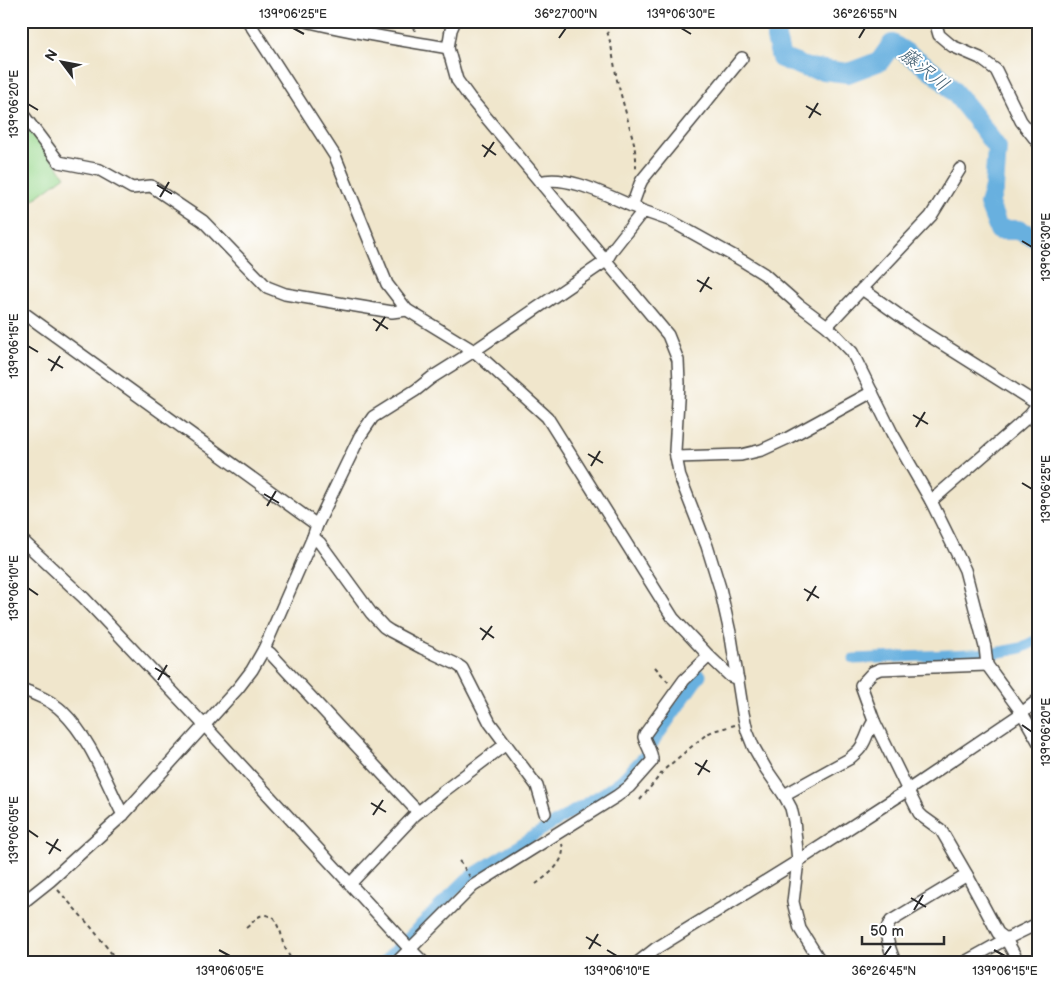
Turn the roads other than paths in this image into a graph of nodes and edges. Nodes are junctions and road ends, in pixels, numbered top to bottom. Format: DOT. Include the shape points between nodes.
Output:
graph roads {
  1 [pos="248,21"];
  2 [pos="306,21"];
  3 [pos="455,21"];
  4 [pos="935,21"];
  5 [pos="448,48"];
  6 [pos="742,58"];
  7 [pos="21,112"];
  8 [pos="1039,144"];
  9 [pos="960,168"];
  10 [pos="540,182"];
  11 [pos="632,206"];
  12 [pos="643,211"];
  13 [pos="606,261"];
  14 [pos="862,289"];
  15 [pos="407,310"];
  16 [pos="21,311"];
  17 [pos="827,326"];
  18 [pos="474,351"];
  19 [pos="872,392"];
  20 [pos="1038,405"];
  21 [pos="676,457"];
  22 [pos="931,501"];
  23 [pos="317,525"];
  24 [pos="313,537"];
  25 [pos="21,539"];
  26 [pos="264,649"];
  27 [pos="709,656"];
  28 [pos="986,663"];
  29 [pos="738,679"];
  30 [pos="21,688"];
  31 [pos="1039,699"];
  32 [pos="1022,713"];
  33 [pos="874,721"];
  34 [pos="205,726"];
  35 [pos="1039,743"];
  36 [pos="506,744"];
  37 [pos="908,790"];
  38 [pos="784,794"];
  39 [pos="418,812"];
  40 [pos="546,813"];
  41 [pos="123,815"];
  42 [pos="798,862"];
  43 [pos="967,876"];
  44 [pos="350,884"];
  45 [pos="21,904"];
  46 [pos="1039,923"];
  47 [pos="1006,939"];
  48 [pos="409,948"];
  49 [pos="396,963"];
  50 [pos="424,963"];
  51 [pos="637,963"];
  52 [pos="823,963"];
  53 [pos="895,963"];
  54 [pos="963,963"];
  55 [pos="1019,963"];
  1 -- 15 [label="street" via="335,156 387,284"];
  2 -- 5 [label="street"];
  3 -- 5 [label="street"];
  4 -- 8 [label="street" via="939,35 952,46 980,58 996,70 1021,121"];
  5 -- 10 [label="street" via="461,86"];
  6 -- 11 [label="street" via="642,180"];
  7 -- 15 [label="street" via="60,162 100,170 132,188 151,186 203,221 267,287 285,294 392,312"];
  9 -- 14 [label="street" via="931,216"];
  10 -- 11 [label="street" via="556,180 579,184"];
  10 -- 13 [label="street"];
  11 -- 12 [label="street"];
  12 -- 13 [label="street"];
  12 -- 17 [label="street" via="669,220 743,260"];
  13 -- 18 [label="street"];
  13 -- 21 [label="street" via="668,335 678,360"];
  14 -- 17 [label="street"];
  14 -- 20 [label="street"];
  15 -- 18 [label="street"];
  16 -- 23 [label="street"];
  17 -- 19 [label="street" via="852,352"];
  18 -- 23 [label="street" via="373,417 360,436"];
  18 -- 27 [label="street" via="547,417 674,618"];
  19 -- 21 [label="street" via="762,450 741,455"];
  19 -- 22 [label="street"];
  20 -- 22 [label="street"];
  21 -- 29 [label="street" via="680,477 720,588"];
  22 -- 28 [label="street" via="966,570"];
  23 -- 24 [label="street"];
  24 -- 26 [label="street"];
  24 -- 36 [label="street" via="384,627 462,668 490,723"];
  25 -- 34 [label="street" via="84,598"];
  26 -- 34 [label="street" via="240,688"];
  26 -- 39 [label="street"];
  27 -- 29 [label="street" via="730,676"];
  27 -- 48 [label="street" via="684,680 645,734 653,760 629,787 473,886"];
  28 -- 32 [label="street"];
  28 -- 33 [label="street" via="873,672 861,685"];
  29 -- 38 [label="street" via="747,731 766,769"];
  30 -- 41 [label="street" via="57,707 83,736"];
  31 -- 32 [label="street"];
  32 -- 35 [label="street"];
  32 -- 37 [label="street"];
  33 -- 37 [label="street"];
  33 -- 38 [label="street" via="861,748 849,759"];
  34 -- 41 [label="street"];
  34 -- 44 [label="street"];
  36 -- 39 [label="street"];
  36 -- 40 [label="street" via="538,786"];
  37 -- 42 [label="street"];
  37 -- 43 [label="street" via="919,813 940,830"];
  38 -- 42 [label="street" via="794,821"];
  39 -- 44 [label="street"];
  41 -- 45 [label="street"];
  42 -- 51 [label="street"];
  42 -- 52 [label="street" via="793,902 800,929"];
  43 -- 47 [label="street" via="998,933"];
  43 -- 53 [label="street" via="891,921 886,931"];
  44 -- 48 [label="street"];
  46 -- 47 [label="street"];
  47 -- 54 [label="street"];
  47 -- 55 [label="street"];
  48 -- 49 [label="street"];
  48 -- 50 [label="street"];
}
